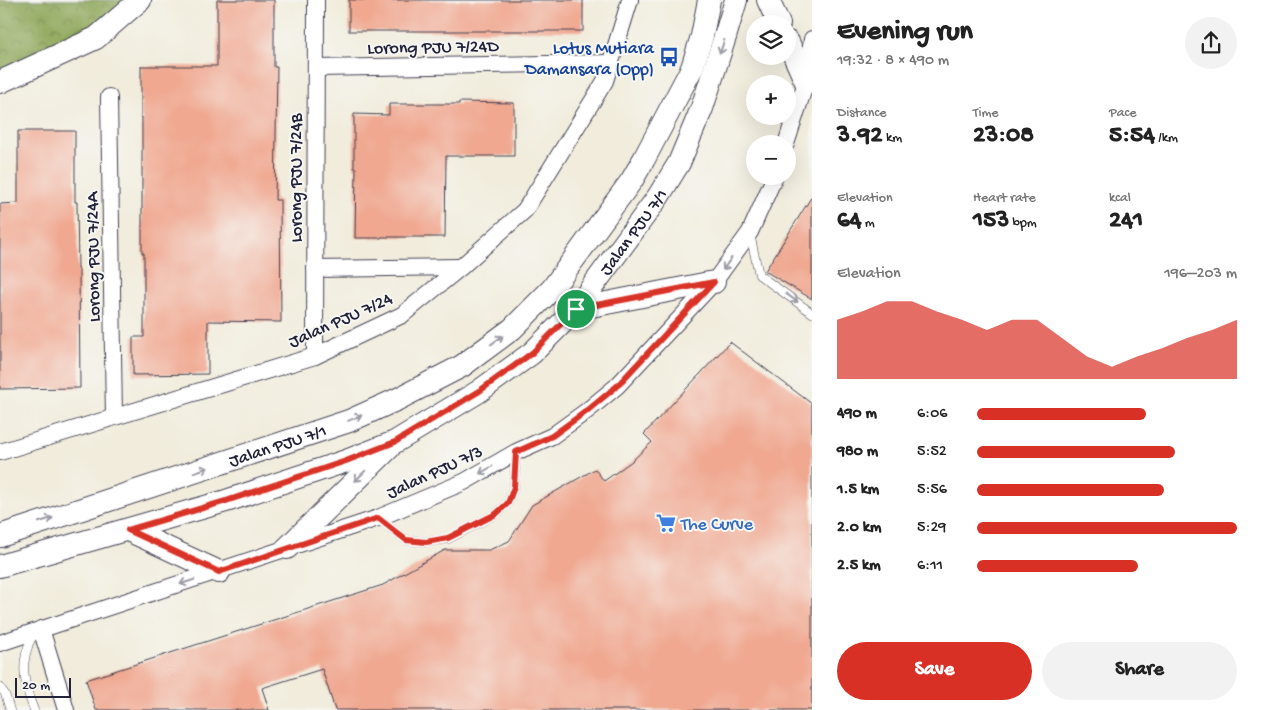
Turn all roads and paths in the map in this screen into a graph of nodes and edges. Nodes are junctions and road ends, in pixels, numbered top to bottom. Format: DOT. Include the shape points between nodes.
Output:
graph roads {
  1 [pos="140,0"];
  2 [pos="316,0"];
  3 [pos="630,0"];
  4 [pos="709,0"];
  5 [pos="736,0"];
  6 [pos="768,0"];
  7 [pos="775,15"];
  8 [pos="812,39"];
  9 [pos="796,60"];
  10 [pos="611,63"];
  11 [pos="316,68"];
  12 [pos="0,82"];
  13 [pos="806,82"];
  14 [pos="109,97"];
  15 [pos="789,135"];
  16 [pos="771,185"];
  17 [pos="750,232"];
  18 [pos="461,267"];
  19 [pos="315,268"];
  20 [pos="714,282"];
  21 [pos="576,309"];
  22 [pos="812,313"];
  23 [pos="315,356"];
  24 [pos="114,417"];
  25 [pos="395,442"];
  26 [pos="0,452"];
  27 [pos="516,452"];
  28 [pos="378,518"];
  29 [pos="128,530"];
  30 [pos="0,536"];
  31 [pos="288,548"];
  32 [pos="0,566"];
  33 [pos="219,572"];
  34 [pos="38,630"];
  35 [pos="0,643"];
  36 [pos="0,687"];
  37 [pos="10,710"];
  38 [pos="34,710"];
  39 [pos="66,710"];
  1 -- 12 [label="street" via="96,38"];
  2 -- 11 [label="street, Lorong PJU 7/24B"];
  3 -- 10 [label="street, Jalan PJU 7/24"];
  30 -- 4 [label="street, Jalan PJU 7/1, one-way" via="349,421 462,366 512,329 552,289 632,180 692,68"];
  5 -- 21 [label="street, Jalan PJU 7/1, one-way" via="702,108 679,163"];
  6 -- 7 [label="street"];
  8 -- 13 [label="street"];
  9 -- 13 [label="street"];
  10 -- 11 [label="street, Lorong PJU 7/24D"];
  10 -- 18 [label="street, Jalan PJU 7/24" via="604,81 525,210"];
  11 -- 19 [label="street, Lorong PJU 7/24B"];
  13 -- 15 [label="street"];
  14 -- 24 [label="street, Lorong PJU 7/24A"];
  16 -- 17 [label="street, Jalan PJU 7/3"];
  17 -- 20 [label="street, Jalan PJU 7/3, one-way"];
  17 -- 22 [label="lane, one-way" via="759,275"];
  18 -- 19 [label="street"];
  18 -- 23 [label="street, Jalan PJU 7/24" via="402,315"];
  19 -- 23 [label="street, Lorong PJU 7/24B"];
  20 -- 21 [label="street"];
  20 -- 27 [label="street, Jalan PJU 7/3" via="617,386 552,436"];
  21 -- 25 [label="street, Jalan PJU 7/1" via="532,353 486,387"];
  23 -- 24 [label="street, Jalan PJU 7/24"];
  24 -- 26 [label="street, Jalan PJU 7/24"];
  25 -- 29 [label="street, Jalan PJU 7/1" via="235,498"];
  25 -- 31 [label="street, one-way"];
  27 -- 28 [label="street, Jalan PJU 7/3, one-way" via="464,482"];
  27 -- 28 [label="lane" via="514,487 508,503 496,514 448,538 426,542 406,540"];
  28 -- 31 [label="street, Jalan PJU 7/3"];
  29 -- 32 [label="street, Jalan PJU 7/1"];
  29 -- 33 [label="street"];
  31 -- 33 [label="street, Jalan PJU 7/3"];
  33 -- 34 [label="street, Jalan PJU 7/3, one-way"];
  34 -- 35 [label="street, Jalan PJU 7/3"];
  34 -- 38 [label="lane" via="27,648 24,668 27,692"];
  34 -- 39 [label="street"];
  36 -- 37 [label="lane"];
}
